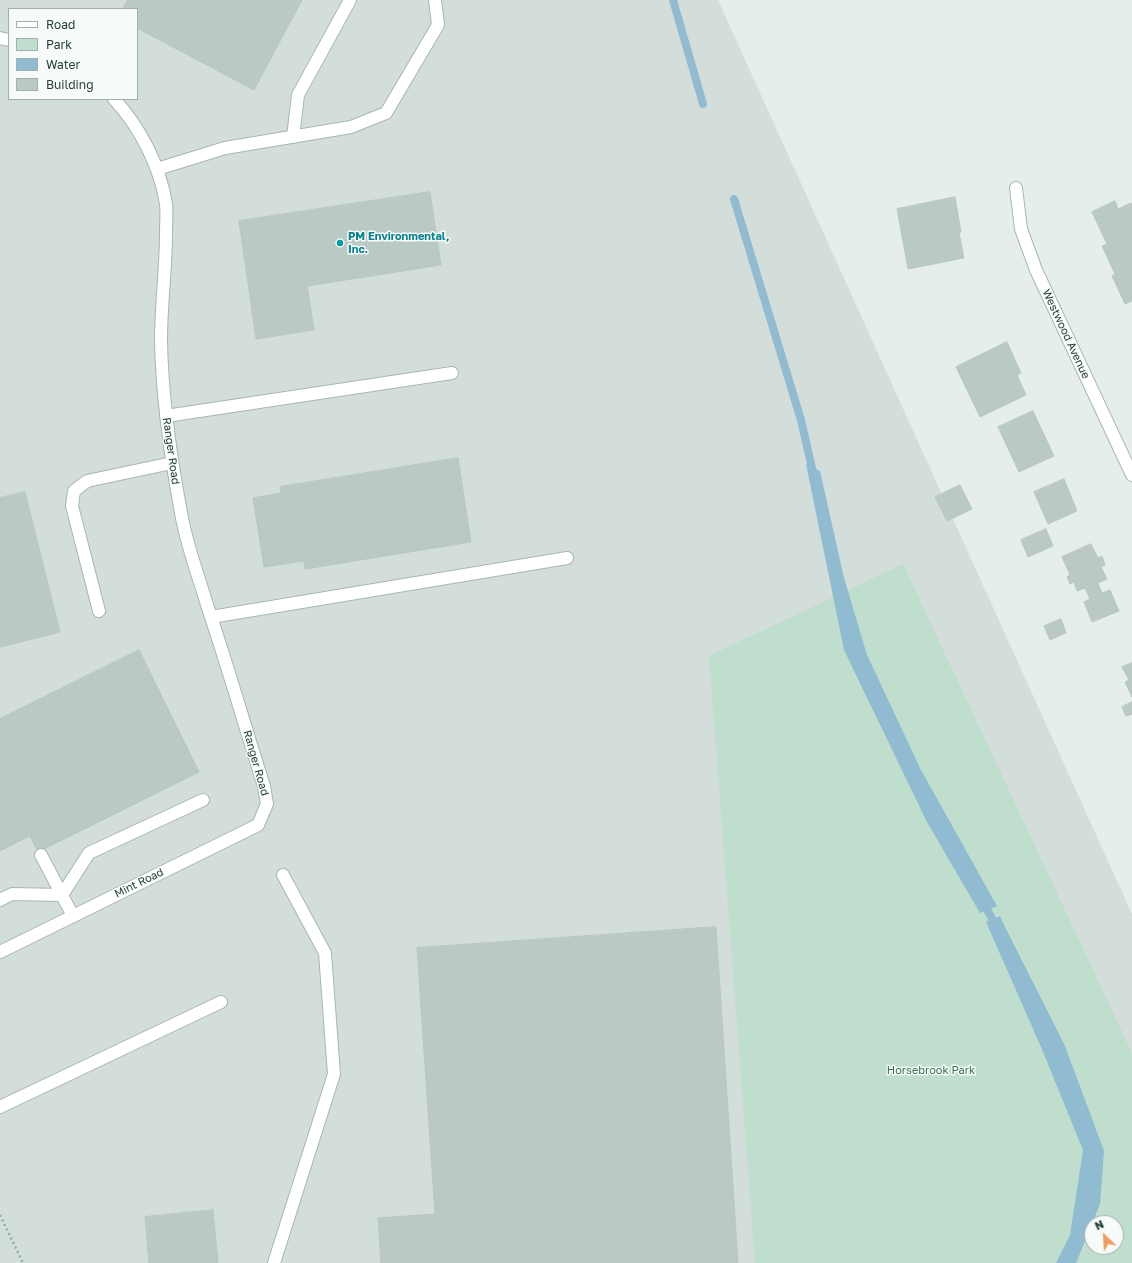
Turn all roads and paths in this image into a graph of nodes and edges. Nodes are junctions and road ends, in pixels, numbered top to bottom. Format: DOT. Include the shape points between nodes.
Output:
graph roads {
  1 [pos="350,0"];
  2 [pos="435,0"];
  3 [pos="115,100"];
  4 [pos="293,137"];
  5 [pos="157,169"];
  6 [pos="1016,188"];
  7 [pos="452,373"];
  8 [pos="166,416"];
  9 [pos="172,463"];
  10 [pos="1132,475"];
  11 [pos="567,558"];
  12 [pos="98,611"];
  13 [pos="211,617"];
  14 [pos="203,800"];
  15 [pos="267,804"];
  16 [pos="41,855"];
  17 [pos="283,875"];
  18 [pos="62,895"];
  19 [pos="0,900"];
  20 [pos="73,916"];
  21 [pos="0,952"];
  22 [pos="221,1002"];
  23 [pos="0,1107"];
  24 [pos="0,1215"];
  25 [pos="23,1263"];
  26 [pos="274,1263"];
  1 -- 4 [label="street" via="298,95"];
  2 -- 4 [label="street" via="438,25 386,113 352,128"];
  3 -- 5 [label="street, Ranger Road" via="140,134"];
  4 -- 5 [label="street" via="225,148"];
  5 -- 8 [label="street, Ranger Road" via="166,205 161,340"];
  6 -- 10 [label="street, Westwood Avenue" via="1021,228 1036,270"];
  7 -- 8 [label="street"];
  8 -- 9 [label="street, Ranger Road"];
  9 -- 12 [label="street" via="87,481 74,491 72,506"];
  9 -- 13 [label="street, Ranger Road" via="191,558"];
  11 -- 13 [label="street"];
  13 -- 15 [label="street, Ranger Road" via="264,786"];
  14 -- 18 [label="street" via="89,853"];
  15 -- 20 [label="street, Mint Road" via="258,825"];
  16 -- 18 [label="street"];
  17 -- 26 [label="street" via="325,953 334,1074"];
  18 -- 19 [label="street" via="12,894"];
  18 -- 20 [label="street"];
  20 -- 21 [label="street, Mint Road"];
  22 -- 23 [label="street"];
  24 -- 25 [label="path"];
}
